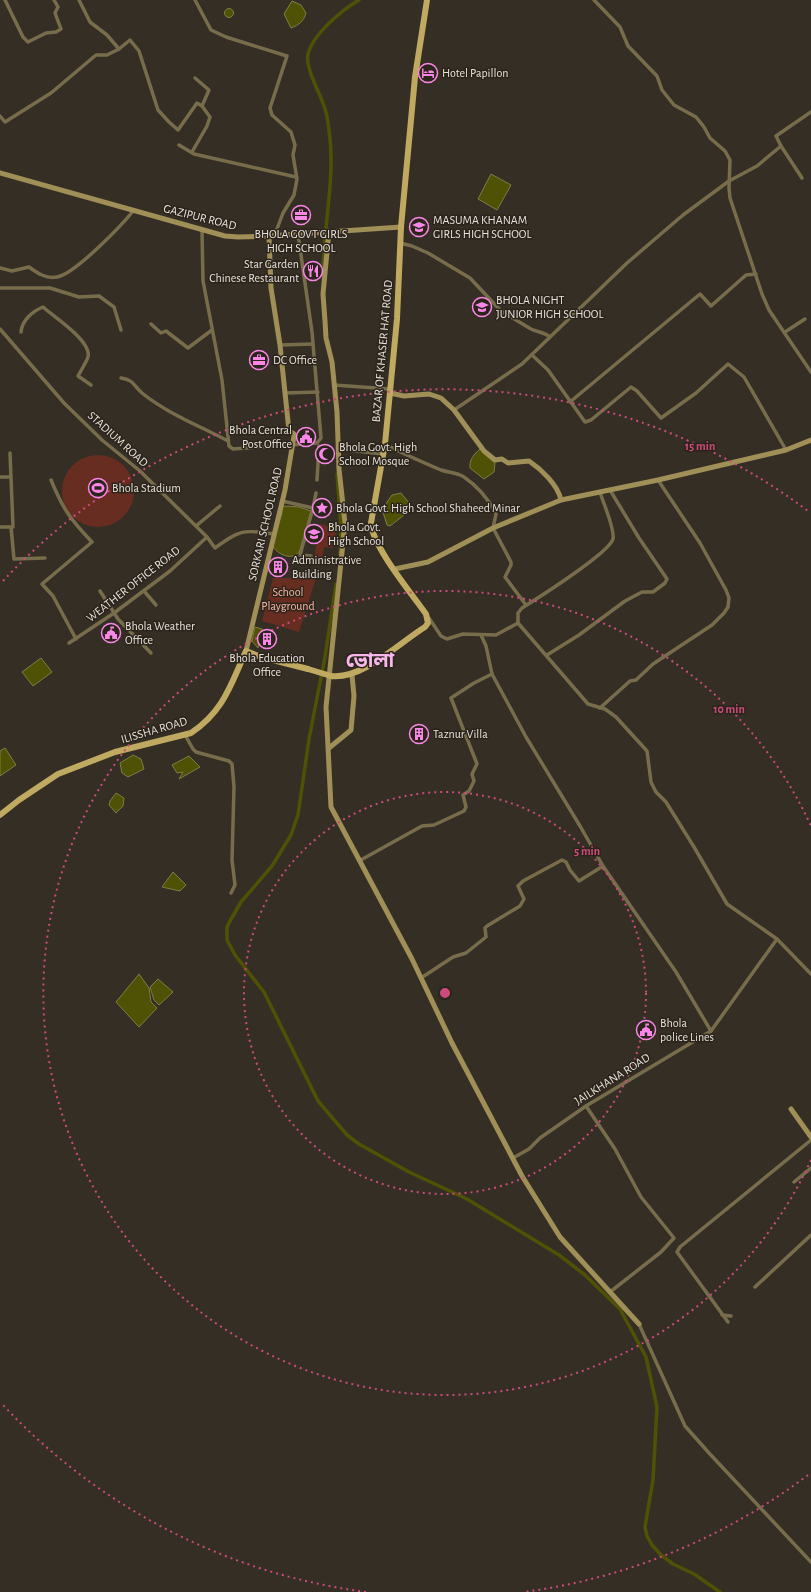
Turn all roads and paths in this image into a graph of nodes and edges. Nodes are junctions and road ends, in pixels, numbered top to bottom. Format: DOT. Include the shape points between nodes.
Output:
graph roads {
  1 [pos="5,0"];
  2 [pos="54,0"];
  3 [pos="79,0"];
  4 [pos="195,0"];
  5 [pos="427,0"];
  6 [pos="594,0"];
  7 [pos="119,49"];
  8 [pos="195,78"];
  9 [pos="202,106"];
  10 [pos="811,112"];
  11 [pos="0,116"];
  12 [pos="180,145"];
  13 [pos="781,146"];
  14 [pos="192,152"];
  15 [pos="0,173"];
  16 [pos="296,177"];
  17 [pos="802,178"];
  18 [pos="729,181"];
  19 [pos="134,210"];
  20 [pos="401,227"];
  21 [pos="202,230"];
  22 [pos="329,231"];
  23 [pos="276,234"];
  24 [pos="298,234"];
  25 [pos="269,236"];
  26 [pos="400,243"];
  27 [pos="0,268"];
  28 [pos="756,274"];
  29 [pos="0,288"];
  30 [pos="805,319"];
  31 [pos="151,324"];
  32 [pos="0,329"];
  33 [pos="121,330"];
  34 [pos="212,330"];
  35 [pos="21,332"];
  36 [pos="785,332"];
  37 [pos="549,336"];
  38 [pos="313,344"];
  39 [pos="280,345"];
  40 [pos="532,355"];
  41 [pos="811,372"];
  42 [pos="121,378"];
  43 [pos="91,385"];
  44 [pos="334,385"];
  45 [pos="390,391"];
  46 [pos="318,392"];
  47 [pos="285,393"];
  48 [pos="570,402"];
  49 [pos="454,410"];
  50 [pos="811,440"];
  51 [pos="228,441"];
  52 [pos="292,444"];
  53 [pos="385,444"];
  54 [pos="319,446"];
  55 [pos="339,449"];
  56 [pos="786,450"];
  57 [pos="10,453"];
  58 [pos="383,454"];
  59 [pos="0,477"];
  60 [pos="10,477"];
  61 [pos="52,480"];
  62 [pos="317,480"];
  63 [pos="658,480"];
  64 [pos="610,490"];
  65 [pos="600,492"];
  66 [pos="316,493"];
  67 [pos="561,500"];
  68 [pos="282,501"];
  69 [pos="220,506"];
  70 [pos="314,508"];
  71 [pos="0,526"];
  72 [pos="196,526"];
  73 [pos="11,527"];
  74 [pos="492,528"];
  75 [pos="274,534"];
  76 [pos="207,537"];
  77 [pos="312,556"];
  78 [pos="45,558"];
  79 [pos="394,569"];
  80 [pos="100,591"];
  81 [pos="144,591"];
  82 [pos="156,605"];
  83 [pos="526,605"];
  84 [pos="114,613"];
  85 [pos="426,614"];
  86 [pos="518,623"];
  87 [pos="481,635"];
  88 [pos="76,639"];
  89 [pos="69,643"];
  90 [pos="246,651"];
  91 [pos="151,653"];
  92 [pos="547,655"];
  93 [pos="352,674"];
  94 [pos="492,674"];
  95 [pos="600,708"];
  96 [pos="185,734"];
  97 [pos="329,748"];
  98 [pos="0,815"];
  99 [pos="359,861"];
  100 [pos="603,866"];
  101 [pos="231,893"];
  102 [pos="777,939"];
  103 [pos="811,974"];
  104 [pos="421,978"];
  105 [pos="711,1031"];
  106 [pos="586,1106"];
  107 [pos="791,1109"];
  108 [pos="811,1137"];
  109 [pos="811,1140"];
  110 [pos="513,1158"];
  111 [pos="811,1168"];
  112 [pos="794,1182"];
  113 [pos="811,1235"];
  114 [pos="755,1287"];
  115 [pos="610,1292"];
  116 [pos="722,1315"];
  117 [pos="731,1316"];
  118 [pos="728,1322"];
  119 [pos="639,1324"];
  120 [pos="811,1562"];
  1 -- 2 [label="street" via="28,42 61,29 54,13 58,7"];
  3 -- 7 [label="street" via="90,22 107,35"];
  4 -- 16 [label="street" via="212,30 226,37 287,56 270,108 272,115 291,132 295,145 293,155"];
  5 -- 20 [label="main road, BAZAR OF KHASER HAT ROAD" via="415,77"];
  6 -- 18 [label="street" via="620,27 628,46 656,76 662,90 674,105 696,117 710,138 725,151 730,160"];
  7 -- 9 [label="street" via="130,40 139,50 158,110 178,130 197,103"];
  7 -- 11 [label="street" via="107,55 96,55 51,92 5,122"];
  8 -- 9 [label="street" via="209,90"];
  9 -- 14 [label="street" via="210,117 208,126"];
  10 -- 13 [label="street" via="776,136"];
  12 -- 14 [label="street"];
  13 -- 17 [label="street"];
  13 -- 18 [label="street" via="744,174"];
  14 -- 16 [label="street"];
  15 -- 19 [label="street, GAZIPUR ROAD"];
  16 -- 23 [label="street" via="294,195 283,213"];
  18 -- 28 [label="street" via="734,214"];
  18 -- 37 [label="street" via="682,214"];
  19 -- 21 [label="street, GAZIPUR ROAD"];
  19 -- 27 [label="street" via="77,266 57,277 41,276 29,267 12,271"];
  20 -- 22 [label="street, GAZIPUR ROAD"];
  20 -- 26 [label="main road, BAZAR OF KHASER HAT ROAD"];
  21 -- 25 [label="street, GAZIPUR ROAD" via="238,237"];
  21 -- 34 [label="street" via="203,281"];
  22 -- 24 [label="street, GAZIPUR ROAD"];
  22 -- 44 [label="street" via="324,294 326,338"];
  23 -- 24 [label="street, GAZIPUR ROAD"];
  23 -- 25 [label="street, GAZIPUR ROAD"];
  24 -- 38 [label="street"];
  25 -- 39 [label="street, SORKARI SCHOOL ROAD" via="271,288"];
  26 -- 37 [label="street" via="428,253 470,278 501,311 531,329"];
  26 -- 45 [label="main road, BAZAR OF KHASER HAT ROAD" via="397,319"];
  28 -- 36 [label="street" via="769,310"];
  28 -- 48 [label="street" via="746,275 711,306 700,294"];
  29 -- 33 [label="street" via="50,288 79,298 99,296 114,307"];
  30 -- 36 [label="street"];
  31 -- 34 [label="street" via="161,333 166,331 188,348"];
  32 -- 72 [label="street, STADIUM ROAD" via="64,403 102,440 140,471"];
  34 -- 51 [label="street" via="222,380"];
  35 -- 43 [label="street" via="26,319 43,307 88,349 88,356 78,376"];
  36 -- 41 [label="street"];
  37 -- 40 [label="street"];
  38 -- 39 [label="street"];
  38 -- 46 [label="street"];
  39 -- 47 [label="street, SORKARI SCHOOL ROAD"];
  40 -- 48 [label="street" via="548,370"];
  40 -- 49 [label="street"];
  42 -- 51 [label="street" via="130,379 163,408"];
  44 -- 45 [label="street"];
  44 -- 55 [label="street"];
  45 -- 49 [label="street" via="404,396 434,395"];
  45 -- 53 [label="main road, BAZAR OF KHASER HAT ROAD"];
  46 -- 47 [label="street"];
  46 -- 52 [label="street" via="320,441 312,444"];
  47 -- 52 [label="street, SORKARI SCHOOL ROAD" via="289,431 294,434"];
  48 -- 56 [label="street" via="585,422 588,422 631,387 661,418 696,393 728,364 744,377"];
  49 -- 67 [label="street" via="484,451 495,460 502,459 508,463 529,461 550,481"];
  50 -- 56 [label="street"];
  51 -- 52 [label="street" via="233,449"];
  52 -- 68 [label="street, SORKARI SCHOOL ROAD"];
  53 -- 58 [label="main road, BAZAR OF KHASER HAT ROAD"];
  53 -- 74 [label="street" via="416,460 445,471 453,471 465,478 489,501 496,514"];
  54 -- 62 [label="street"];
  55 -- 58 [label="street"];
  55 -- 97 [label="street" via="345,523 326,707"];
  56 -- 63 [label="street"];
  57 -- 60 [label="street"];
  58 -- 79 [label="main road, BAZAR OF KHASER HAT ROAD" via="371,529"];
  59 -- 60 [label="street"];
  60 -- 73 [label="street"];
  61 -- 88 [label="street" via="60,502 71,520 92,542 42,584 53,596"];
  63 -- 64 [label="street"];
  63 -- 95 [label="street" via="700,543 726,590 729,598 728,607 712,625 653,664 636,680 630,681"];
  64 -- 65 [label="street"];
  64 -- 92 [label="street" via="667,579 654,592 642,592 624,601"];
  65 -- 67 [label="street"];
  65 -- 83 [label="street" via="611,524 613,538 610,545"];
  66 -- 70 [label="street"];
  67 -- 74 [label="street"];
  68 -- 70 [label="street"];
  68 -- 75 [label="street, SORKARI SCHOOL ROAD"];
  69 -- 72 [label="street"];
  70 -- 77 [label="street" via="300,555"];
  71 -- 73 [label="street"];
  72 -- 76 [label="street, STADIUM ROAD"];
  73 -- 78 [label="street" via="14,559"];
  74 -- 79 [label="street" via="428,562"];
  74 -- 83 [label="street" via="510,562 511,566 505,576"];
  75 -- 76 [label="street, STADIUM ROAD" via="241,531 215,548"];
  75 -- 90 [label="street, SORKARI SCHOOL ROAD"];
  76 -- 81 [label="street, WEATHER OFFICE ROAD"];
  79 -- 85 [label="main road, BAZAR OF KHASER HAT ROAD"];
  80 -- 84 [label="street"];
  81 -- 82 [label="street"];
  81 -- 84 [label="street, WEATHER OFFICE ROAD"];
  83 -- 86 [label="street" via="518,613"];
  84 -- 88 [label="street, WEATHER OFFICE ROAD"];
  84 -- 91 [label="street"];
  85 -- 87 [label="street" via="444,638 462,634"];
  85 -- 93 [label="main road" via="428,623 425,627 365,669"];
  86 -- 87 [label="street" via="496,635"];
  86 -- 92 [label="street"];
  87 -- 94 [label="street"];
  88 -- 89 [label="street, WEATHER OFFICE ROAD"];
  90 -- 93 [label="main road, bridge" via="331,676"];
  90 -- 96 [label="main road, ILISSHA ROAD" via="220,706 199,727"];
  92 -- 95 [label="street" via="588,704"];
  93 -- 97 [label="street" via="354,696 351,730"];
  94 -- 99 [label="street" via="451,698 477,764 472,774 474,781 469,791 463,795 466,807 464,811 434,824 422,826"];
  94 -- 100 [label="street" via="526,737"];
  95 -- 102 [label="street" via="616,717 648,751 651,782 656,792 666,802 722,898 733,909"];
  96 -- 98 [label="main road, ILISSHA ROAD" via="115,752 58,774"];
  96 -- 101 [label="street" via="196,752 232,764 232,860 235,885"];
  97 -- 99 [label="street" via="331,807"];
  99 -- 104 [label="street"];
  100 -- 104 [label="street" via="579,881 562,860 523,881 518,886 524,899 520,906 487,926 486,937 466,952 453,956"];
  100 -- 105 [label="street" via="676,972"];
  102 -- 103 [label="street"];
  102 -- 105 [label="street, JAILKHANA ROAD"];
  104 -- 110 [label="street"];
  105 -- 106 [label="street, JAILKHANA ROAD"];
  106 -- 110 [label="street, JAILKHANA ROAD"];
  106 -- 115 [label="street" via="615,1149 641,1197 674,1238 661,1252"];
  107 -- 108 [label="street"];
  109 -- 116 [label="street" via="676,1252"];
  110 -- 115 [label="street" via="560,1236"];
  111 -- 112 [label="street"];
  113 -- 114 [label="street"];
  115 -- 119 [label="street"];
  116 -- 117 [label="street"];
  116 -- 118 [label="street"];
  119 -- 120 [label="street" via="685,1426"];
}
